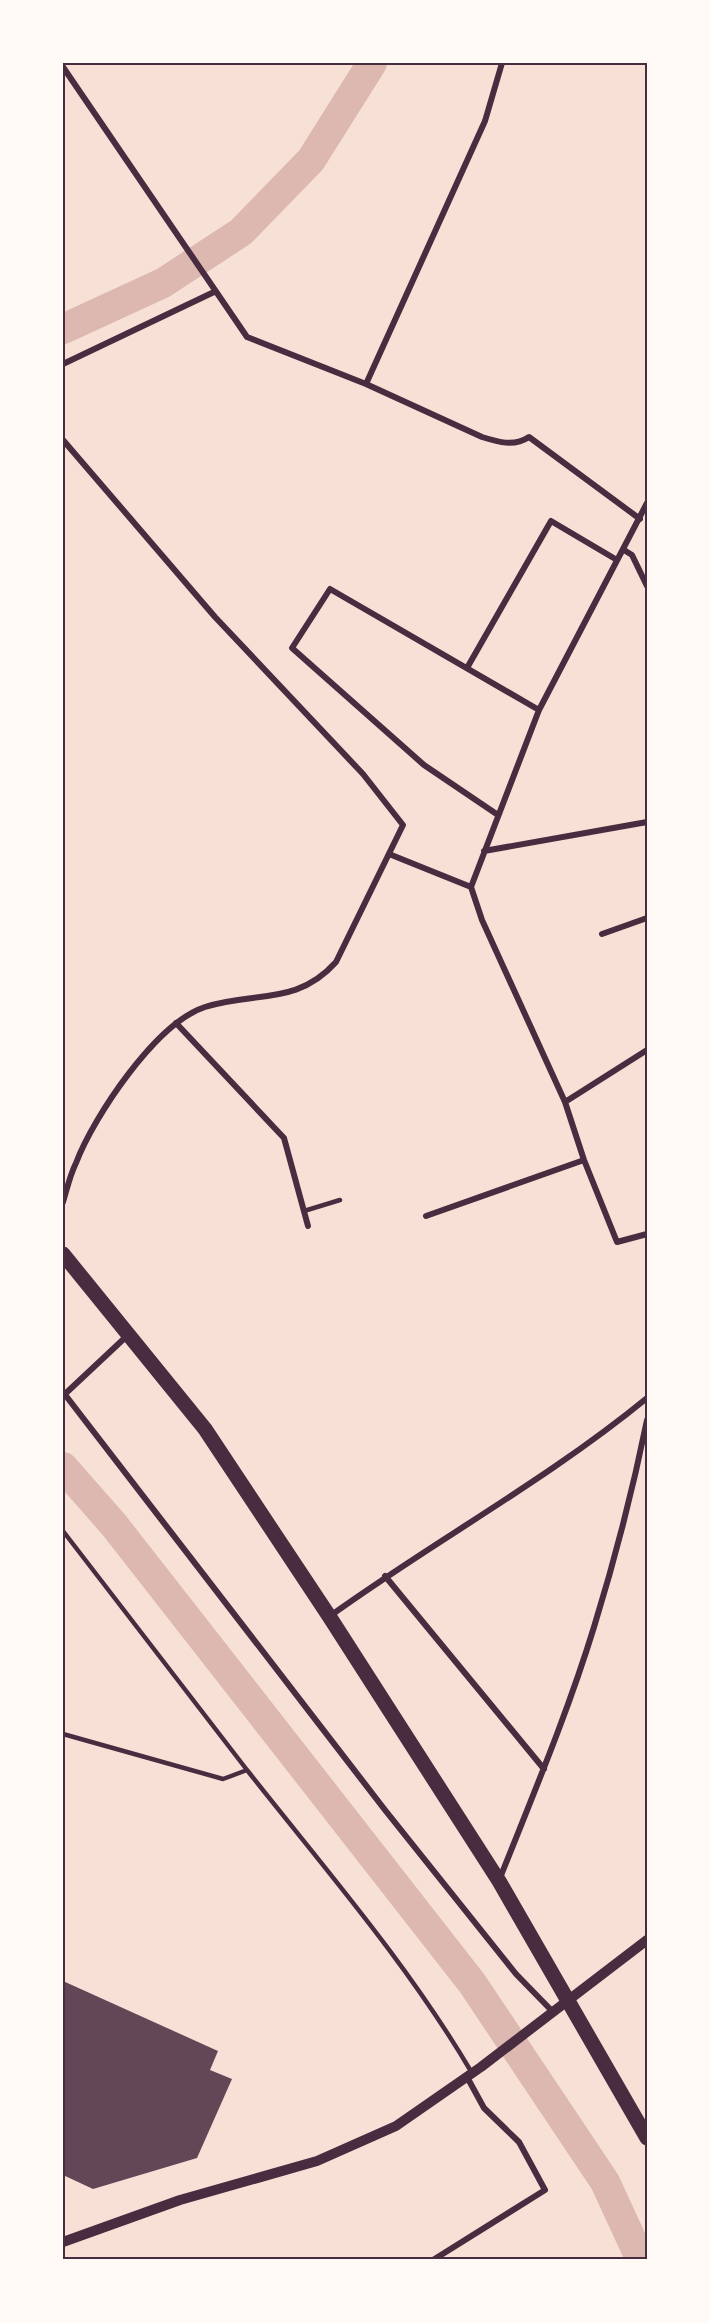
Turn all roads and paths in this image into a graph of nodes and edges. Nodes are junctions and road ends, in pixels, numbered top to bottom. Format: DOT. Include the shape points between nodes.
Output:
graph roads {
  1 [pos="502,63"];
  2 [pos="63,67"];
  3 [pos="213,289"];
  4 [pos="63,364"];
  5 [pos="366,384"];
  6 [pos="63,440"];
  7 [pos="647,503"];
  8 [pos="640,519"];
  9 [pos="624,550"];
  10 [pos="617,560"];
  11 [pos="647,586"];
  12 [pos="467,668"];
  13 [pos="539,710"];
  14 [pos="498,815"];
  15 [pos="647,822"];
  16 [pos="484,851"];
  17 [pos="388,854"];
  18 [pos="471,887"];
  19 [pos="647,918"];
  20 [pos="602,934"];
  21 [pos="176,1023"];
  22 [pos="647,1050"];
  23 [pos="565,1102"];
  24 [pos="584,1160"];
  25 [pos="340,1200"];
  26 [pos="63,1202"];
  27 [pos="304,1211"];
  28 [pos="426,1216"];
  29 [pos="308,1226"];
  30 [pos="647,1234"];
  31 [pos="63,1254"];
  32 [pos="130,1334"];
  33 [pos="64,1393"];
  34 [pos="647,1398"];
  35 [pos="647,1420"];
  36 [pos="63,1531"];
  37 [pos="386,1576"];
  38 [pos="329,1616"];
  39 [pos="63,1734"];
  40 [pos="544,1769"];
  41 [pos="247,1770"];
  42 [pos="499,1881"];
  43 [pos="647,1940"];
  44 [pos="566,2002"];
  45 [pos="549,2015"];
  46 [pos="473,2072"];
  47 [pos="647,2138"];
  48 [pos="63,2242"];
  49 [pos="433,2260"];
  1 -- 5 [label="street" via="485,121"];
  2 -- 3 [label="street"];
  3 -- 4 [label="street"];
  3 -- 5 [label="street" via="241,331 255,342"];
  5 -- 8 [label="street" via="483,437 503,443 522,442 529,437"];
  6 -- 17 [label="street" via="215,617 363,774 396,816 403,825"];
  7 -- 8 [label="street"];
  8 -- 9 [label="street"];
  9 -- 10 [label="street"];
  9 -- 11 [label="street" via="632,555"];
  10 -- 12 [label="street" via="551,521"];
  10 -- 13 [label="street"];
  12 -- 13 [label="street"];
  12 -- 14 [label="street" via="330,589 292,648 424,765"];
  13 -- 14 [label="street"];
  14 -- 16 [label="street"];
  15 -- 16 [label="street"];
  16 -- 18 [label="street"];
  17 -- 18 [label="street"];
  17 -- 21 [label="street" via="336,962 321,978 308,986 267,997 206,1007"];
  18 -- 23 [label="street" via="482,920"];
  19 -- 20 [label="street"];
  21 -- 26 [label="street" via="139,1058 109,1104 76,1161"];
  21 -- 27 [label="street" via="284,1138"];
  22 -- 23 [label="street"];
  23 -- 24 [label="street"];
  24 -- 28 [label="street"];
  24 -- 30 [label="street" via="617,1242"];
  25 -- 27 [label="lane"];
  27 -- 29 [label="street"];
  31 -- 32 [label="main road"];
  32 -- 33 [label="street"];
  32 -- 38 [label="main road" via="206,1429"];
  33 -- 45 [label="street" via="385,1810"];
  34 -- 37 [label="street" via="602,1435 517,1494"];
  35 -- 40 [label="street" via="594,1627"];
  36 -- 41 [label="lane"];
  37 -- 38 [label="street"];
  37 -- 40 [label="street"];
  38 -- 42 [label="main road"];
  39 -- 41 [label="lane" via="223,1779"];
  40 -- 42 [label="street"];
  41 -- 46 [label="lane" via="396,1959"];
  42 -- 44 [label="main road"];
  43 -- 44 [label="street"];
  44 -- 45 [label="street"];
  44 -- 47 [label="main road"];
  45 -- 46 [label="street"];
  46 -- 48 [label="street" via="396,2126 339,2152 180,2200"];
  46 -- 49 [label="street" via="484,2108 519,2142 545,2190"];
}
